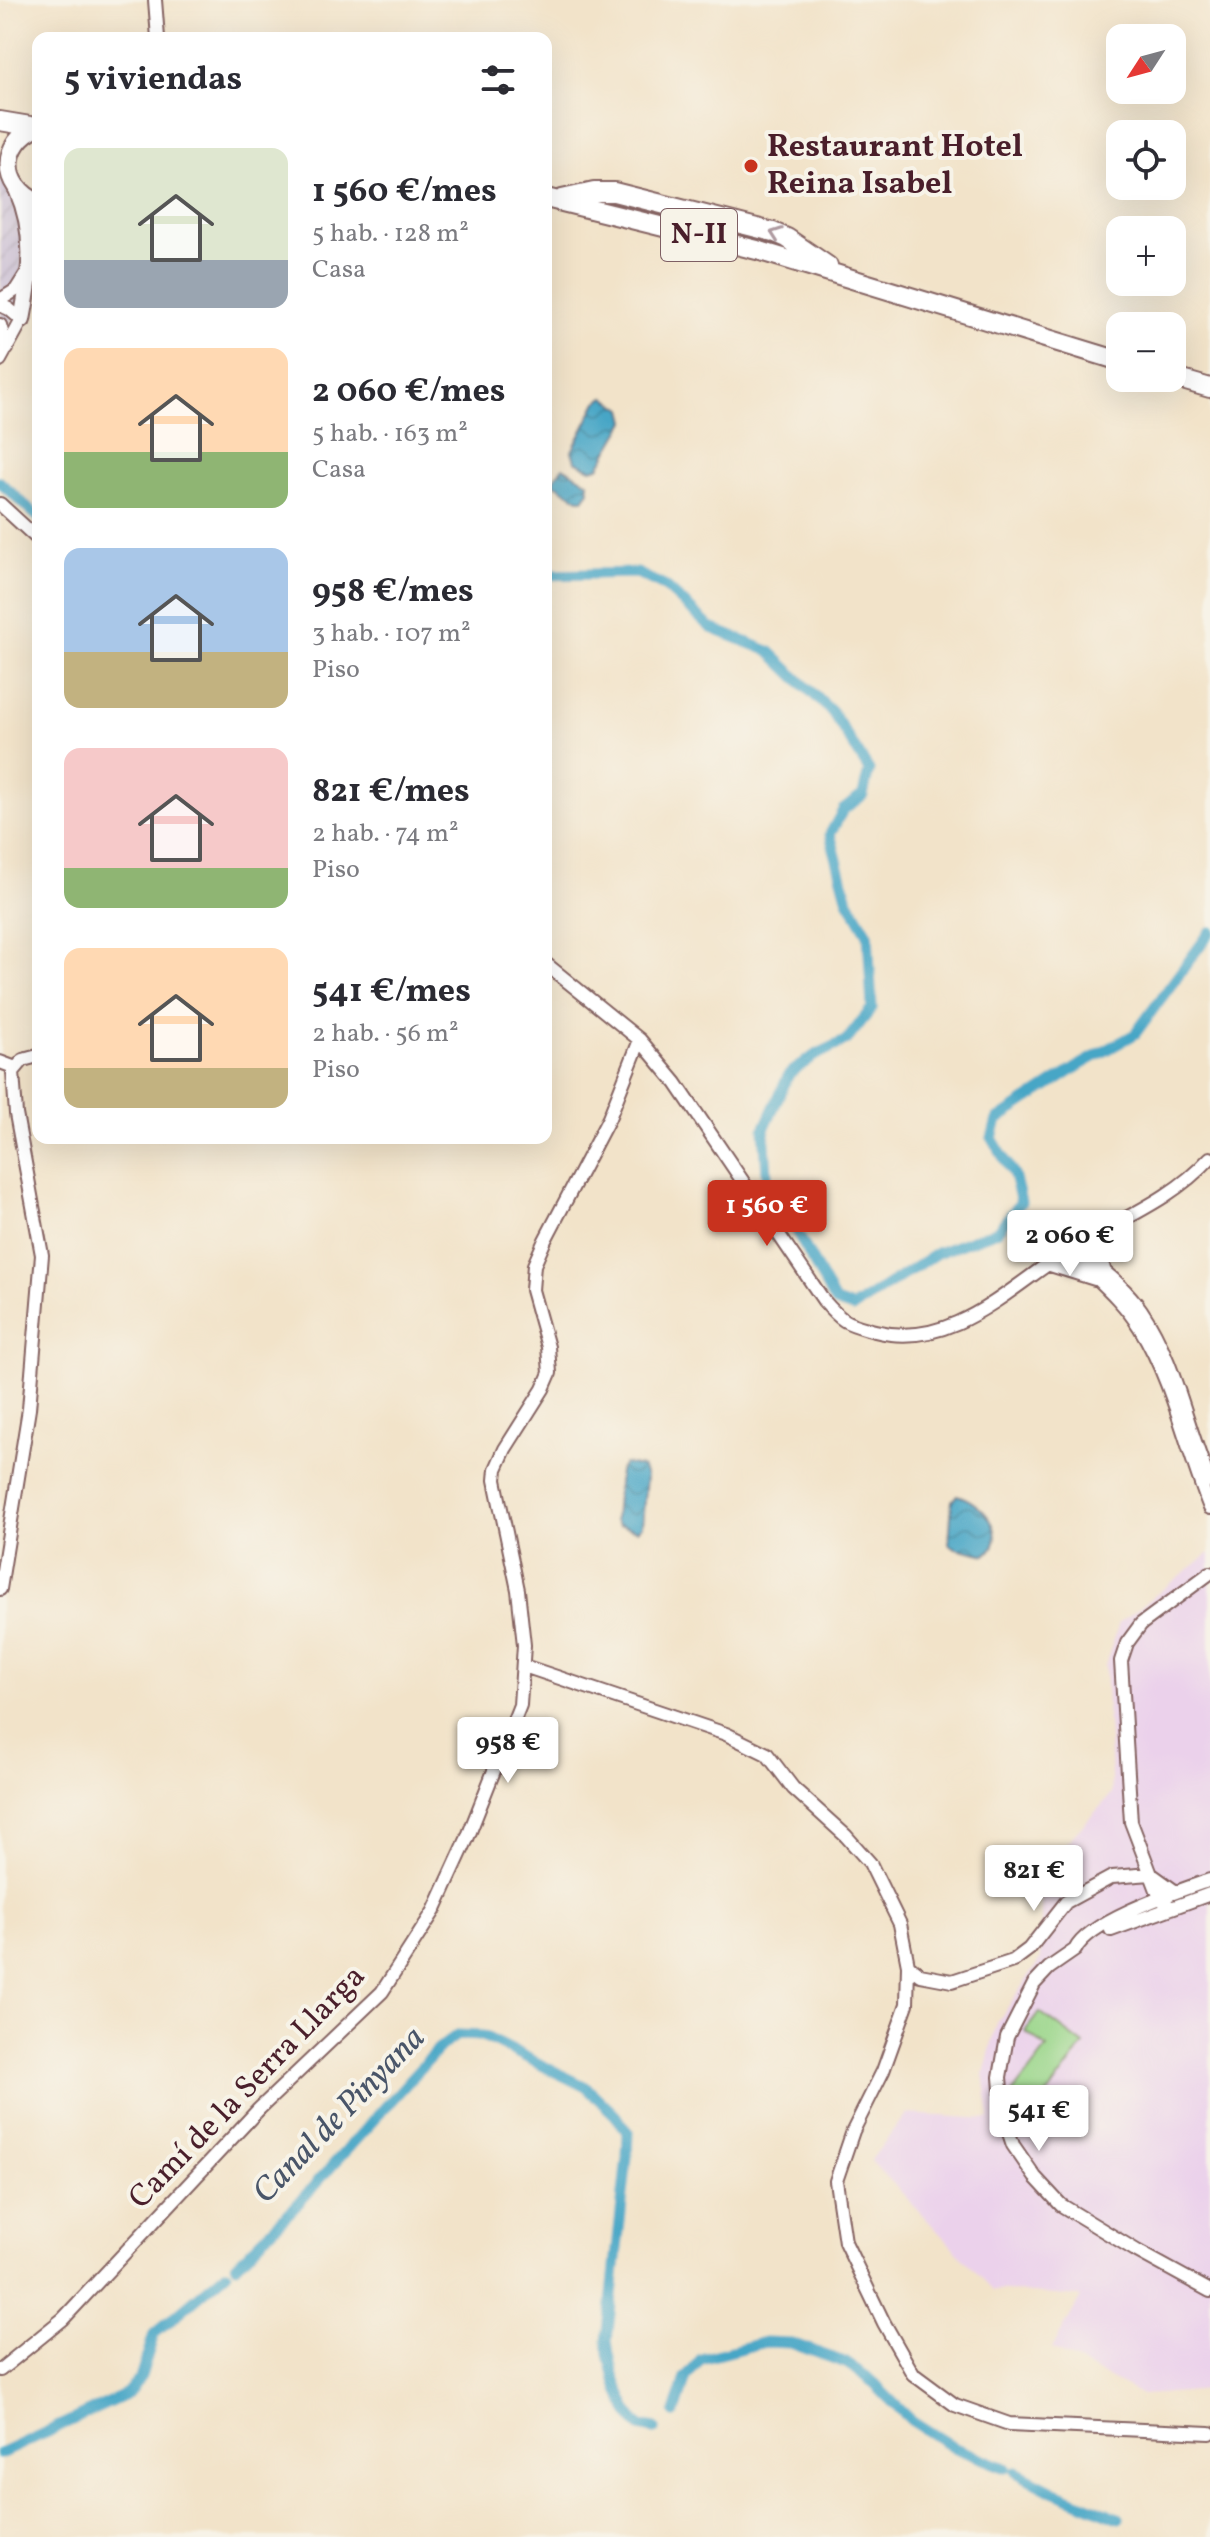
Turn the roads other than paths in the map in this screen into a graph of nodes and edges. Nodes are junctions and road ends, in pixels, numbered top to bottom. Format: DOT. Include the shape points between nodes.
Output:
graph roads {
  1 [pos="155,0"];
  2 [pos="158,32"];
  3 [pos="0,121"];
  4 [pos="32,125"];
  5 [pos="32,129"];
  6 [pos="10,179"];
  7 [pos="552,199"];
  8 [pos="32,200"];
  9 [pos="30,268"];
  10 [pos="32,301"];
  11 [pos="0,302"];
  12 [pos="0,318"];
  13 [pos="22,320"];
  14 [pos="0,325"];
  15 [pos="4,355"];
  16 [pos="1106,357"];
  17 [pos="1186,381"];
  18 [pos="1210,388"];
  19 [pos="0,504"];
  20 [pos="32,533"];
  21 [pos="552,969"];
  22 [pos="640,1040"];
  23 [pos="32,1058"];
  24 [pos="0,1062"];
  25 [pos="16,1068"];
  26 [pos="1210,1158"];
  27 [pos="1095,1236"];
  28 [pos="1072,1248"];
  29 [pos="1047,1264"];
  30 [pos="1101,1275"];
  31 [pos="1210,1482"];
  32 [pos="1210,1508"];
  33 [pos="1210,1573"];
  34 [pos="0,1589"];
  35 [pos="524,1666"];
  36 [pos="1151,1874"];
  37 [pos="1210,1880"];
  38 [pos="1176,1892"];
  39 [pos="1210,1894"];
  40 [pos="1160,1898"];
  41 [pos="1144,1904"];
  42 [pos="1171,1908"];
  43 [pos="1111,1930"];
  44 [pos="1075,1950"];
  45 [pos="908,1965"];
  46 [pos="1210,2291"];
  47 [pos="0,2370"];
  48 [pos="1210,2433"];
  1 -- 2 [label="street"];
  3 -- 4 [label="main road"];
  5 -- 6 [label="main road" via="11,150"];
  6 -- 8 [label="main road"];
  6 -- 9 [label="street" via="27,212"];
  7 -- 16 [label="main road, N-II" via="757,250"];
  9 -- 11 [label="street" via="16,290"];
  9 -- 13 [label="street"];
  10 -- 13 [label="street"];
  11 -- 13 [label="street"];
  12 -- 13 [label="street"];
  13 -- 15 [label="street"];
  14 -- 15 [label="street"];
  17 -- 18 [label="main road"];
  19 -- 20 [label="street"];
  21 -- 22 [label="street"];
  22 -- 29 [label="street" via="676,1083 842,1322 913,1336 945,1327 972,1317"];
  22 -- 35 [label="street, Camí de la Serra Llarga" via="609,1118 534,1265 532,1290 550,1373 496,1469 518,1590"];
  23 -- 25 [label="street"];
  24 -- 25 [label="street"];
  25 -- 34 [label="street" via="16,1114 42,1255 29,1409"];
  26 -- 27 [label="street" via="1157,1202"];
  27 -- 28 [label="street"];
  27 -- 30 [label="street"];
  28 -- 29 [label="street"];
  28 -- 30 [label="street"];
  29 -- 30 [label="street"];
  30 -- 31 [label="street" via="1140,1309 1155,1333"];
  30 -- 32 [label="street" via="1139,1326 1163,1371"];
  33 -- 36 [label="street" via="1141,1624 1121,1661 1131,1822"];
  35 -- 45 [label="street" via="726,1734 767,1754 793,1788 870,1863 900,1924"];
  35 -- 47 [label="street, Camí de la Serra Llarga" via="520,1705 467,1839 434,1911 382,1992 259,2109 63,2319"];
  36 -- 38 [label="street"];
  36 -- 40 [label="street"];
  36 -- 41 [label="street"];
  36 -- 45 [label="street" via="1112,1877 1073,1897 1013,1961 952,1981 920,1975"];
  37 -- 38 [label="street"];
  38 -- 40 [label="street"];
  39 -- 42 [label="street"];
  40 -- 41 [label="street"];
  40 -- 42 [label="street"];
  40 -- 43 [label="street"];
  41 -- 44 [label="street" via="1094,1931"];
  42 -- 43 [label="street"];
  43 -- 44 [label="street"];
  44 -- 46 [label="street" via="1034,1984 1007,2037 1000,2077 1003,2115 1013,2145 1061,2205"];
  45 -- 48 [label="street" via="907,2004 836,2181 845,2242 913,2374 955,2405 1009,2424"];
}
